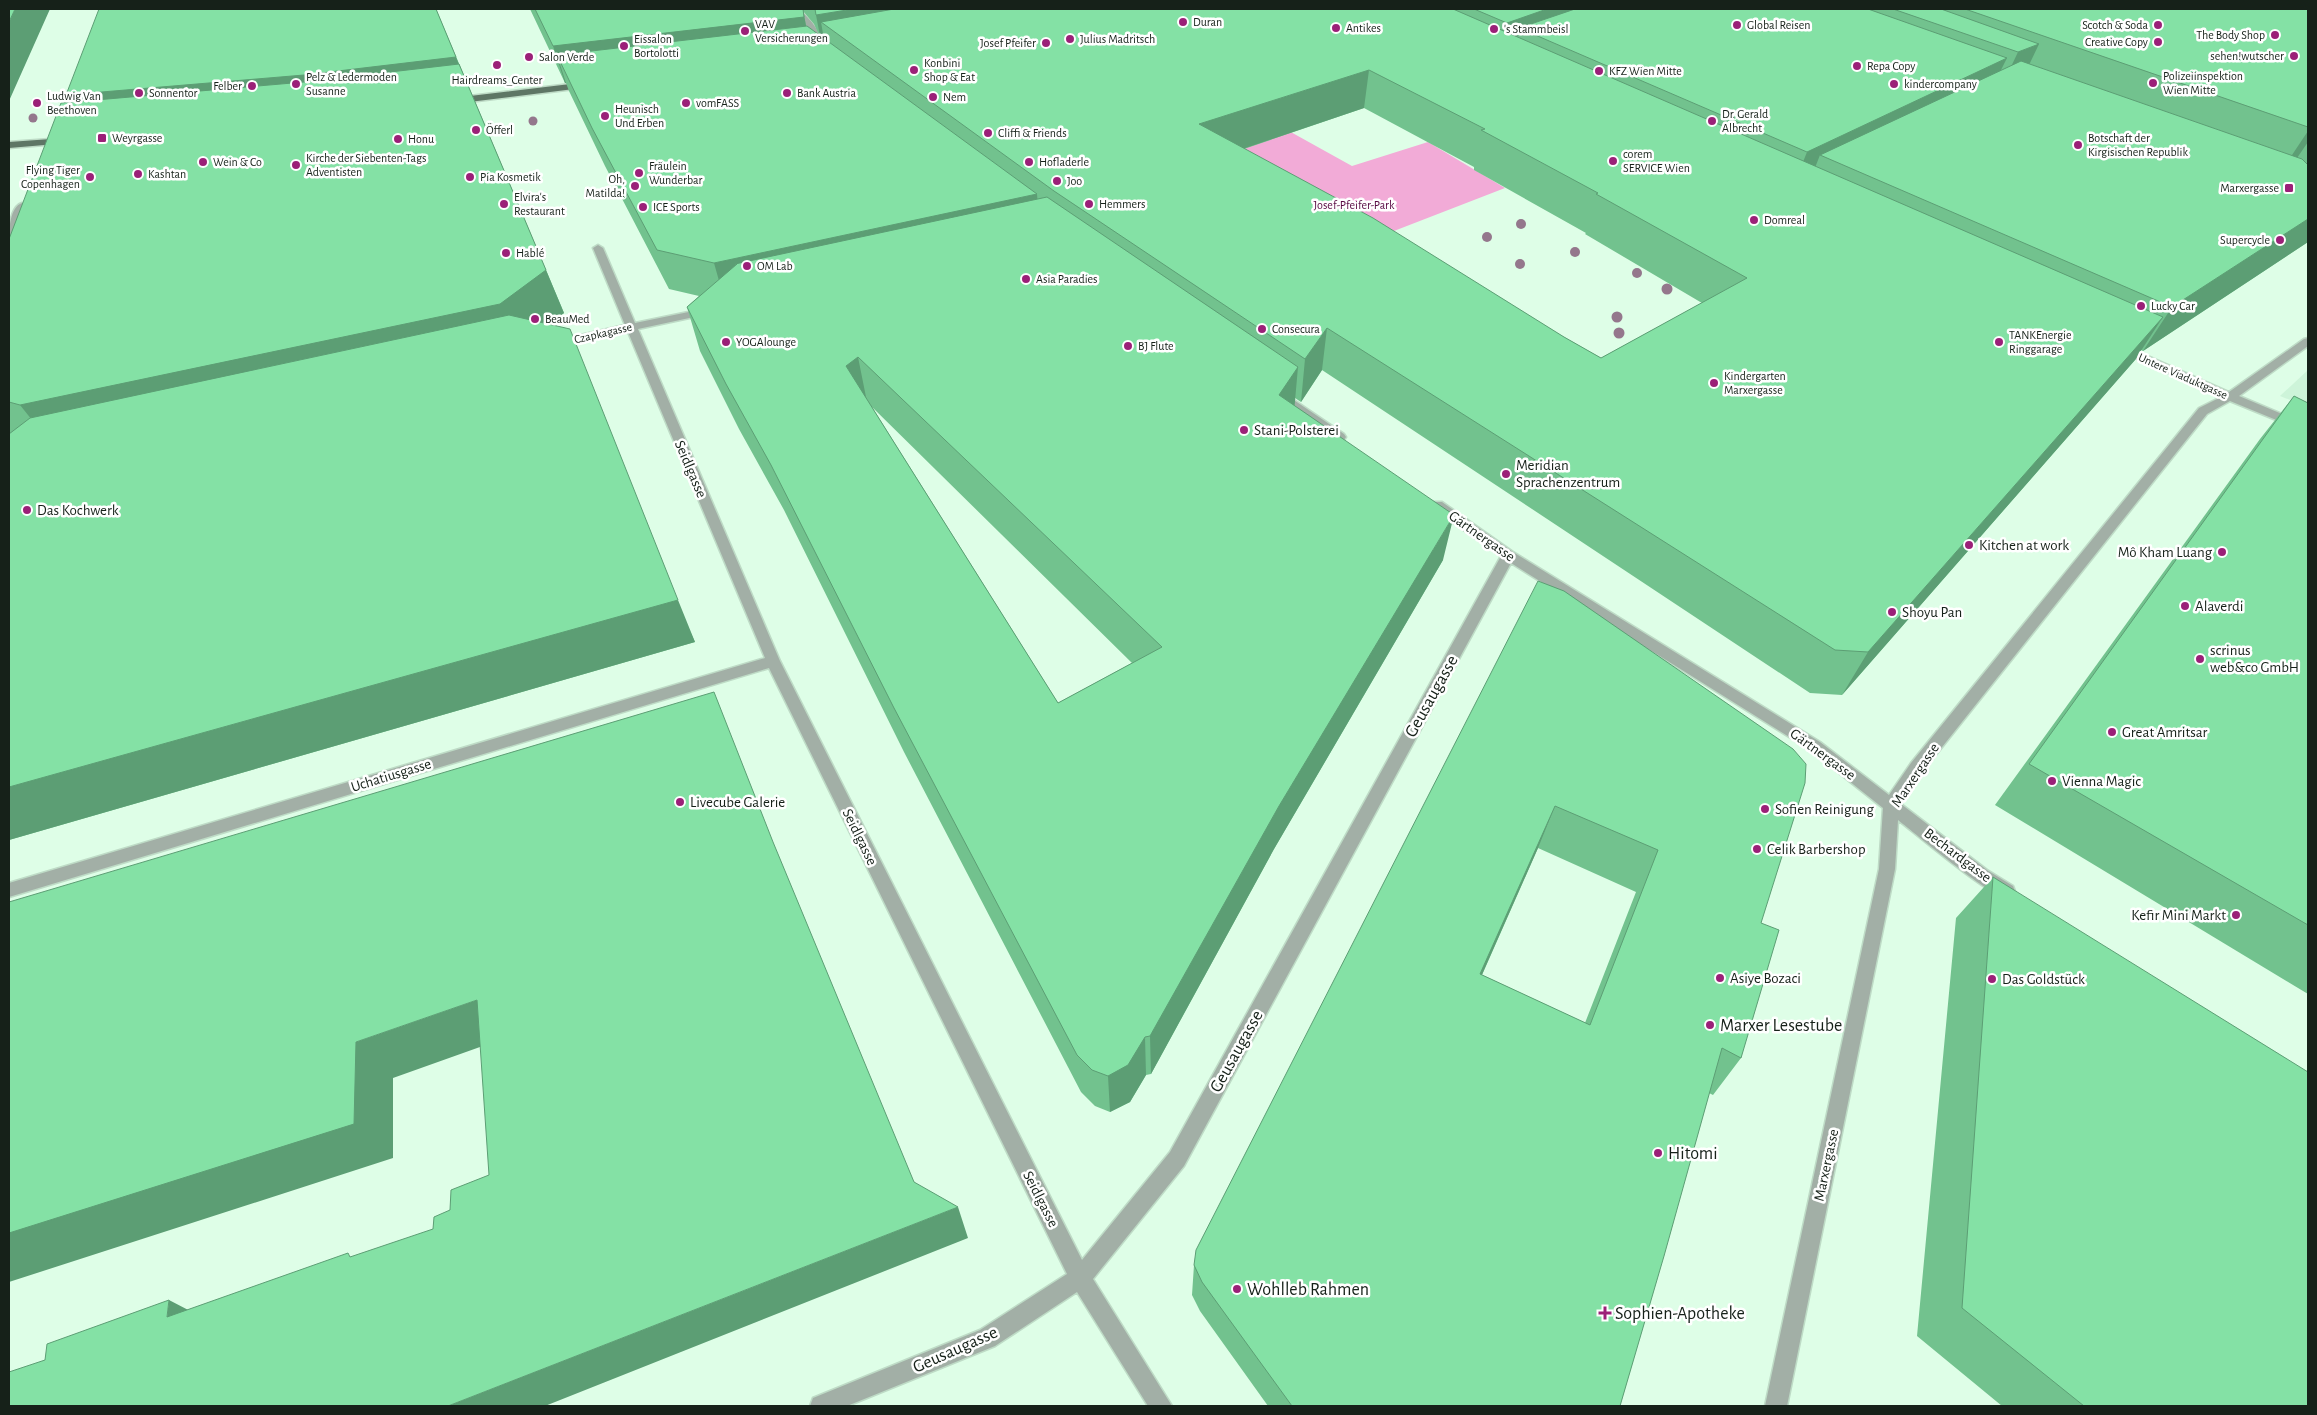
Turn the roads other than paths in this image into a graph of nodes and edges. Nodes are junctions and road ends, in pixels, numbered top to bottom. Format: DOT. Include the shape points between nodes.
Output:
graph roads {
  1 [pos="794,9"];
  2 [pos="821,56"];
  3 [pos="597,84"];
  4 [pos="440,103"];
  5 [pos="76,140"];
  6 [pos="9,145"];
  7 [pos="28,193"];
  8 [pos="9,237"];
  9 [pos="598,248"];
  10 [pos="722,308"];
  11 [pos="631,327"];
  12 [pos="2106,341"];
  13 [pos="2308,341"];
  14 [pos="540,348"];
  15 [pos="1269,387"];
  16 [pos="2230,397"];
  17 [pos="2308,429"];
  18 [pos="1349,443"];
  19 [pos="1428,499"];
  20 [pos="1508,555"];
  21 [pos="773,661"];
  22 [pos="1891,804"];
  23 [pos="9,890"];
  24 [pos="2023,901"];
  25 [pos="1080,1278"];
  26 [pos="1782,1404"];
  27 [pos="821,1406"];
  28 [pos="1161,1406"];
  1 -- 2 [label="street" via="817,36"];
  3 -- 4 [label="main road"];
  5 -- 6 [label="main road" via="48,146"];
  7 -- 8 [label="street"];
  9 -- 11 [label="street, Seidlgasse"];
  10 -- 11 [label="street, Czapkagasse"];
  11 -- 14 [label="street, Czapkagasse"];
  11 -- 21 [label="street, Seidlgasse"];
  12 -- 16 [label="street, Untere Viaduktgasse"];
  13 -- 16 [label="street, Marxergasse"];
  15 -- 18 [label="street"];
  16 -- 17 [label="street, Untere Viaduktgasse"];
  16 -- 22 [label="street, Marxergasse" via="2203,411 2186,431 1917,767"];
  19 -- 20 [label="street, Gärtnergasse"];
  20 -- 22 [label="street, Gärtnergasse" via="1815,746"];
  20 -- 25 [label="street, Geusaugasse" via="1177,1158"];
  21 -- 23 [label="street, Uchatiusgasse"];
  21 -- 25 [label="street, Seidlgasse"];
  22 -- 24 [label="street, Bechardgasse" via="1981,875"];
  22 -- 26 [label="street, Marxergasse" via="1887,869"];
  25 -- 27 [label="street, Geusaugasse" via="986,1338"];
  25 -- 28 [label="street, Seidlgasse"];
}
